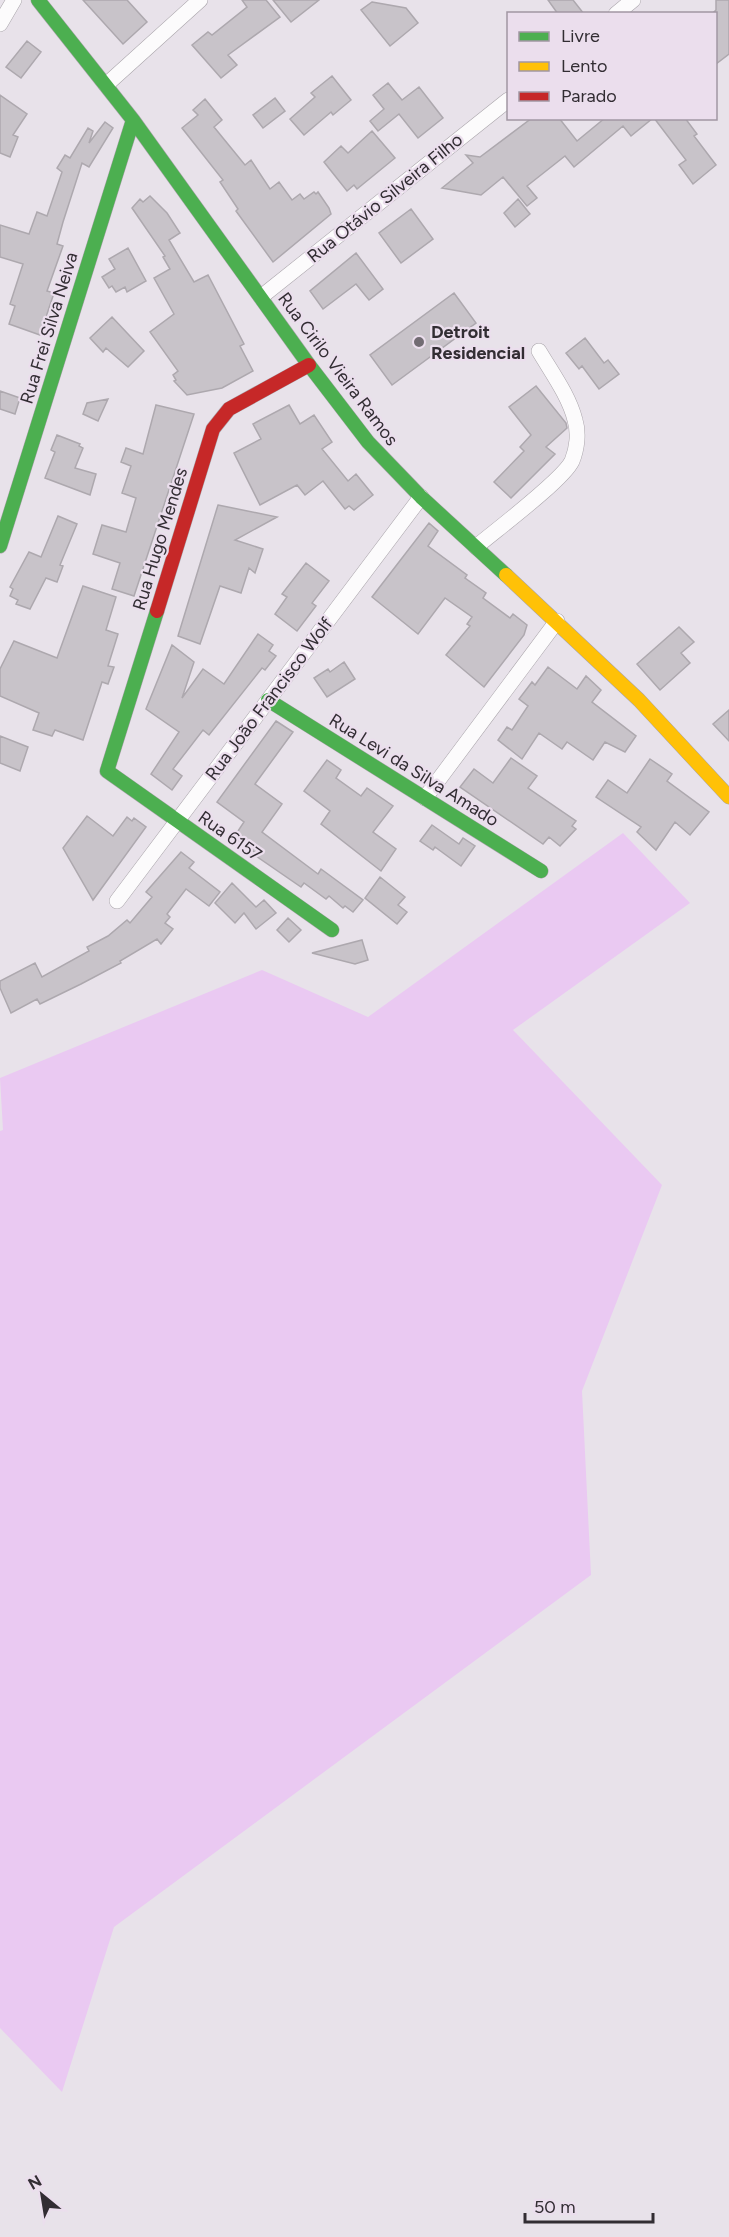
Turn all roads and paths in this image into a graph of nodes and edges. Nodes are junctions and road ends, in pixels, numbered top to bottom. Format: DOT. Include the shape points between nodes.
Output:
graph roads {
  1 [pos="14,0"];
  2 [pos="38,0"];
  3 [pos="200,0"];
  4 [pos="633,0"];
  5 [pos="618,12"];
  6 [pos="0,24"];
  7 [pos="106,85"];
  8 [pos="507,101"];
  9 [pos="133,120"];
  10 [pos="261,297"];
  11 [pos="539,351"];
  12 [pos="309,365"];
  13 [pos="421,497"];
  14 [pos="7,500"];
  15 [pos="0,546"];
  16 [pos="476,547"];
  17 [pos="557,621"];
  18 [pos="268,700"];
  19 [pos="107,771"];
  20 [pos="729,797"];
  21 [pos="425,798"];
  22 [pos="177,821"];
  23 [pos="541,871"];
  24 [pos="117,901"];
  25 [pos="332,930"];
  1 -- 6 [label="street"];
  2 -- 7 [label="street, Rua Cirilo Vieira Ramos"];
  3 -- 7 [label="street"];
  4 -- 5 [label="street"];
  7 -- 9 [label="street, Rua Cirilo Vieira Ramos"];
  8 -- 10 [label="street, Rua Otávio Silveira Filho"];
  9 -- 10 [label="street, Rua Cirilo Vieira Ramos"];
  9 -- 14 [label="street, Rua Frei Silva Neiva"];
  10 -- 12 [label="street, Rua Cirilo Vieira Ramos"];
  11 -- 16 [label="street" via="576,421 577,443 571,462"];
  12 -- 13 [label="street, Rua Cirilo Vieira Ramos" via="368,442"];
  12 -- 19 [label="street, Rua Hugo Mendes" via="230,409 213,429"];
  13 -- 16 [label="street, Rua Cirilo Vieira Ramos"];
  13 -- 18 [label="street, Rua João Francisco Wolf"];
  14 -- 15 [label="street, Rua Frei Silva Neiva"];
  16 -- 17 [label="street, Rua Cirilo Vieira Ramos"];
  17 -- 20 [label="street, Rua Cirilo Vieira Ramos" via="639,700"];
  17 -- 21 [label="street"];
  18 -- 21 [label="street, Rua Levi da Silva Amado"];
  18 -- 22 [label="street, Rua João Francisco Wolf"];
  19 -- 22 [label="street, Rua 6157"];
  21 -- 23 [label="street, Rua Levi da Silva Amado"];
  22 -- 24 [label="street, Rua João Francisco Wolf"];
  22 -- 25 [label="street, Rua 6157"];
}
